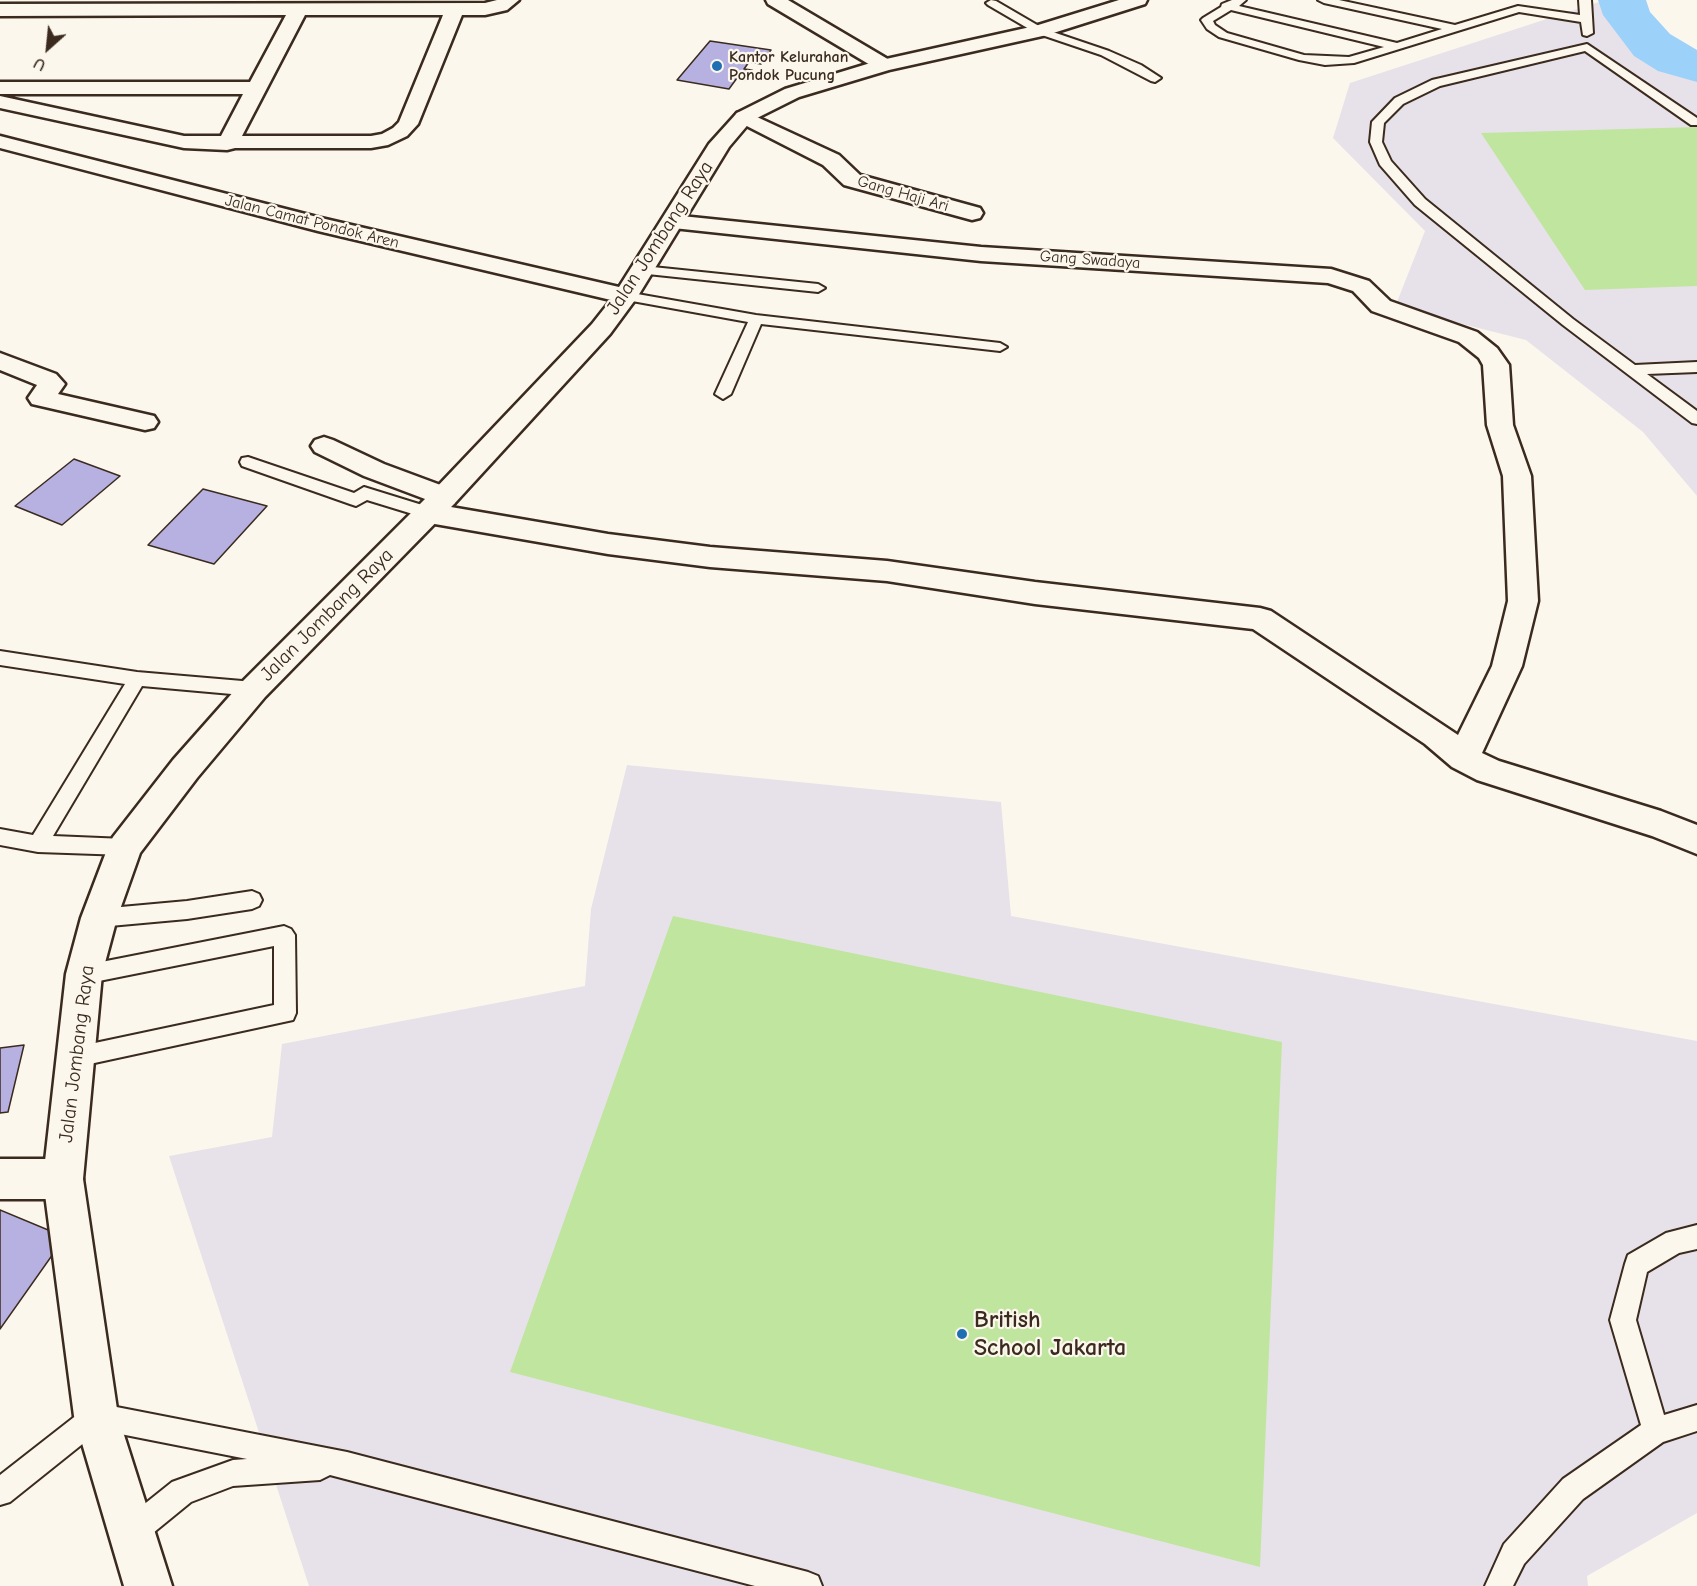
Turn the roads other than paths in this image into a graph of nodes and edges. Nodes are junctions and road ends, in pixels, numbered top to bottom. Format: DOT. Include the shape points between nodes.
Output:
graph roads {
  1 [pos="510,0"];
  2 [pos="775,0"];
  3 [pos="1138,0"];
  4 [pos="1240,0"];
  5 [pos="1324,0"];
  6 [pos="1527,0"];
  7 [pos="992,3"];
  8 [pos="1519,4"];
  9 [pos="1577,4"];
  10 [pos="1227,6"];
  11 [pos="455,8"];
  12 [pos="299,9"];
  13 [pos="0,10"];
  14 [pos="1588,20"];
  15 [pos="1456,28"];
  16 [pos="1040,31"];
  17 [pos="1396,46"];
  18 [pos="1587,48"];
  19 [pos="884,65"];
  20 [pos="1155,78"];
  21 [pos="0,88"];
  22 [pos="257,88"];
  23 [pos="0,102"];
  24 [pos="744,117"];
  25 [pos="1695,122"];
  26 [pos="0,142"];
  27 [pos="227,144"];
  28 [pos="972,213"];
  29 [pos="672,222"];
  30 [pos="642,270"];
  31 [pos="818,288"];
  32 [pos="626,296"];
  33 [pos="756,319"];
  34 [pos="1000,347"];
  35 [pos="0,361"];
  36 [pos="1697,367"];
  37 [pos="1634,370"];
  38 [pos="723,394"];
  39 [pos="1697,419"];
  40 [pos="146,422"];
  41 [pos="324,446"];
  42 [pos="248,462"];
  43 [pos="436,505"];
  44 [pos="0,658"];
  45 [pos="137,678"];
  46 [pos="254,689"];
  47 [pos="1463,758"];
  48 [pos="0,837"];
  49 [pos="1697,840"];
  50 [pos="39,844"];
  51 [pos="125,847"];
  52 [pos="252,900"];
  53 [pos="99,918"];
  54 [pos="84,974"];
  55 [pos="76,1057"];
  56 [pos="0,1179"];
  57 [pos="63,1179"];
  58 [pos="1697,1237"];
  59 [pos="96,1416"];
  60 [pos="1697,1418"];
  61 [pos="1656,1431"];
  62 [pos="347,1465"];
  63 [pos="0,1492"];
  64 [pos="132,1532"];
  65 [pos="148,1586"];
  66 [pos="808,1586"];
  67 [pos="1499,1586"];
  1 -- 11 [label="street" via="485,9"];
  2 -- 19 [label="street"];
  3 -- 16 [label="street, Jalan Jombang Raya"];
  4 -- 10 [label="lane"];
  5 -- 15 [label="lane"];
  6 -- 9 [label="lane"];
  7 -- 16 [label="lane"];
  8 -- 14 [label="lane"];
  8 -- 15 [label="lane"];
  9 -- 14 [label="lane"];
  10 -- 17 [label="lane"];
  10 -- 17 [label="lane" via="1207,20 1211,27 1223,35 1303,58 1350,61"];
  11 -- 12 [label="street"];
  11 -- 27 [label="street" via="408,124 400,132 371,142"];
  12 -- 13 [label="street"];
  12 -- 22 [label="street"];
  14 -- 18 [label="lane"];
  15 -- 17 [label="lane"];
  16 -- 19 [label="street, Jalan Jombang Raya"];
  16 -- 20 [label="lane" via="1105,53"];
  18 -- 25 [label="lane"];
  18 -- 37 [label="lane" via="1436,83 1399,100 1378,122 1376,142 1385,162 1420,202"];
  19 -- 24 [label="street, Jalan Jombang Raya" via="792,93"];
  21 -- 22 [label="street"];
  22 -- 27 [label="street"];
  23 -- 27 [label="street" via="143,135"];
  24 -- 28 [label="street, Gang Haji Ari" via="831,160 852,180"];
  24 -- 29 [label="street, Jalan Jombang Raya" via="720,144"];
  26 -- 32 [label="street, Jalan Camat Pondok Aren" via="318,224"];
  29 -- 30 [label="street, Jalan Jombang Raya"];
  29 -- 47 [label="street, Gang Swadaya" via="981,254 1331,276 1360,286 1381,306 1468,337 1496,365 1500,425 1517,476 1522,601 1507,666"];
  30 -- 31 [label="lane"];
  30 -- 32 [label="street, Jalan Jombang Raya"];
  32 -- 33 [label="lane"];
  32 -- 43 [label="street, Jalan Jombang Raya" via="601,329"];
  33 -- 34 [label="lane"];
  33 -- 38 [label="lane"];
  35 -- 40 [label="street" via="52,384 41,398"];
  36 -- 37 [label="lane"];
  37 -- 39 [label="lane"];
  41 -- 43 [label="street"];
  42 -- 43 [label="lane" via="356,500 364,493"];
  43 -- 46 [label="street, Jalan Jombang Raya"];
  43 -- 47 [label="street" via="575,538 710,557 887,571 1260,619 1436,735"];
  44 -- 45 [label="lane"];
  45 -- 46 [label="lane"];
  45 -- 50 [label="lane"];
  46 -- 51 [label="street, Jalan Jombang Raya"];
  47 -- 49 [label="street" via="1489,771"];
  48 -- 50 [label="lane"];
  50 -- 51 [label="lane"];
  51 -- 53 [label="street, Jalan Jombang Raya"];
  52 -- 53 [label="lane"];
  53 -- 54 [label="street, Jalan Jombang Raya"];
  54 -- 55 [label="street, Jalan Jombang Raya"];
  54 -- 55 [label="lane" via="284,935 285,1013"];
  55 -- 57 [label="street, Jalan Jombang Raya"];
  56 -- 57 [label="street"];
  57 -- 59 [label="street, Jalan Jombang Raya"];
  58 -- 61 [label="lane" via="1675,1242 1637,1264 1623,1320"];
  59 -- 62 [label="lane"];
  59 -- 63 [label="lane"];
  59 -- 64 [label="street, Jalan Jombang Raya"];
  60 -- 61 [label="lane"];
  61 -- 67 [label="lane" via="1573,1489 1515,1554"];
  62 -- 64 [label="lane" via="233,1473 182,1492"];
  62 -- 66 [label="lane"];
  64 -- 65 [label="street, Jalan Jombang Raya"];
}
